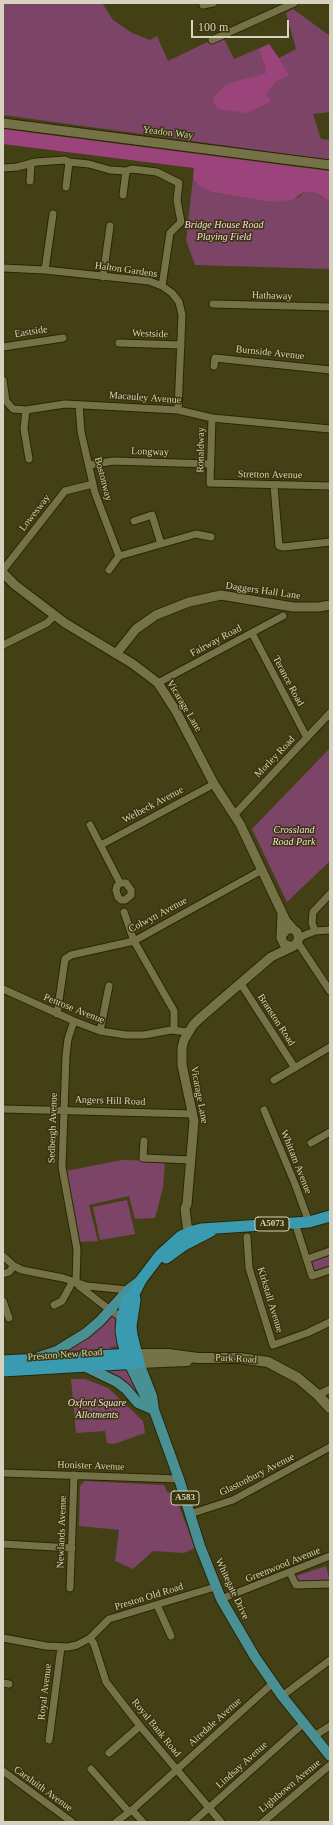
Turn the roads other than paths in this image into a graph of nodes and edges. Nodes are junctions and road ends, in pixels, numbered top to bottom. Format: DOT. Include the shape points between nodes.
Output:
graph roads {
  1 [pos="213,3"];
  2 [pos="294,3"];
  3 [pos="203,5"];
  4 [pos="212,40"];
  5 [pos="3,123"];
  6 [pos="69,162"];
  7 [pos="31,163"];
  8 [pos="330,165"];
  9 [pos="3,168"];
  10 [pos="126,171"];
  11 [pos="30,181"];
  12 [pos="66,187"];
  13 [pos="123,195"];
  14 [pos="54,214"];
  15 [pos="110,226"];
  16 [pos="3,268"];
  17 [pos="45,270"];
  18 [pos="103,277"];
  19 [pos="162,286"];
  20 [pos="213,304"];
  21 [pos="330,307"];
  22 [pos="63,338"];
  23 [pos="119,343"];
  24 [pos="181,345"];
  25 [pos="3,347"];
  26 [pos="214,366"];
  27 [pos="330,370"];
  28 [pos="3,380"];
  29 [pos="79,404"];
  30 [pos="6,408"];
  31 [pos="26,410"];
  32 [pos="178,410"];
  33 [pos="212,418"];
  34 [pos="330,429"];
  35 [pos="29,459"];
  36 [pos="211,464"];
  37 [pos="88,465"];
  38 [pos="210,483"];
  39 [pos="93,484"];
  40 [pos="274,486"];
  41 [pos="330,486"];
  42 [pos="134,521"];
  43 [pos="211,537"];
  44 [pos="330,542"];
  45 [pos="161,544"];
  46 [pos="119,556"];
  47 [pos="3,570"];
  48 [pos="110,570"];
  49 [pos="3,573"];
  50 [pos="330,605"];
  51 [pos="55,616"];
  52 [pos="283,616"];
  53 [pos="252,633"];
  54 [pos="3,645"];
  55 [pos="116,654"];
  56 [pos="158,683"];
  57 [pos="330,713"];
  58 [pos="307,738"];
  59 [pos="214,784"];
  60 [pos="234,815"];
  61 [pos="90,825"];
  62 [pos="101,844"];
  63 [pos="262,870"];
  64 [pos="120,883"];
  65 [pos="330,894"];
  66 [pos="281,908"];
  67 [pos="124,912"];
  68 [pos="293,929"];
  69 [pos="330,930"];
  70 [pos="315,931"];
  71 [pos="282,937"];
  72 [pos="134,941"];
  73 [pos="296,942"];
  74 [pos="271,957"];
  75 [pos="241,984"];
  76 [pos="109,986"];
  77 [pos="3,989"];
  78 [pos="330,991"];
  79 [pos="57,1014"];
  80 [pos="74,1021"];
  81 [pos="100,1030"];
  82 [pos="174,1030"];
  83 [pos="188,1032"];
  84 [pos="330,1047"];
  85 [pos="295,1068"];
  86 [pos="274,1080"];
  87 [pos="3,1109"];
  88 [pos="65,1110"];
  89 [pos="264,1110"];
  90 [pos="192,1114"];
  91 [pos="330,1132"];
  92 [pos="144,1141"];
  93 [pos="311,1143"];
  94 [pos="191,1160"];
  95 [pos="330,1216"];
  96 [pos="309,1222"];
  97 [pos="294,1223"];
  98 [pos="191,1236"];
  99 [pos="247,1237"];
  100 [pos="330,1251"];
  101 [pos="3,1256"];
  102 [pos="307,1259"];
  103 [pos="14,1266"];
  104 [pos="330,1270"];
  105 [pos="3,1274"];
  106 [pos="74,1282"];
  107 [pos="131,1292"];
  108 [pos="3,1301"];
  109 [pos="54,1305"];
  110 [pos="110,1310"];
  111 [pos="9,1318"];
  112 [pos="127,1318"];
  113 [pos="330,1322"];
  114 [pos="34,1359"];
  115 [pos="132,1359"];
  116 [pos="3,1361"];
  117 [pos="83,1366"];
  118 [pos="6,1372"];
  119 [pos="330,1389"];
  120 [pos="318,1395"];
  121 [pos="330,1408"];
  122 [pos="154,1410"];
  123 [pos="330,1447"];
  124 [pos="3,1473"];
  125 [pos="74,1475"];
  126 [pos="179,1479"];
  127 [pos="190,1514"];
  128 [pos="3,1544"];
  129 [pos="72,1548"];
  130 [pos="330,1556"];
  131 [pos="290,1573"];
  132 [pos="330,1584"];
  133 [pos="215,1587"];
  134 [pos="70,1588"];
  135 [pos="221,1599"];
  136 [pos="157,1605"];
  137 [pos="171,1636"];
  138 [pos="3,1638"];
  139 [pos="90,1638"];
  140 [pos="61,1647"];
  141 [pos="330,1660"];
  142 [pos="273,1683"];
  143 [pos="282,1696"];
  144 [pos="304,1723"];
  145 [pos="140,1726"];
  146 [pos="330,1726"];
  147 [pos="314,1736"];
  148 [pos="49,1740"];
  149 [pos="109,1753"];
  150 [pos="330,1756"];
  151 [pos="330,1765"];
  152 [pos="91,1769"];
  153 [pos="177,1770"];
  154 [pos="3,1772"];
  155 [pos="210,1807"];
  156 [pos="130,1811"];
  157 [pos="72,1822"];
  158 [pos="116,1822"];
  159 [pos="143,1822"];
  160 [pos="193,1822"];
  161 [pos="221,1822"];
  162 [pos="263,1822"];
  1 -- 3 [label="street"];
  2 -- 4 [label="street"];
  5 -- 8 [label="street, Yeadon Way"];
  6 -- 7 [label="street" via="65,160"];
  6 -- 10 [label="street"];
  6 -- 12 [label="street"];
  7 -- 9 [label="street"];
  7 -- 11 [label="street"];
  10 -- 13 [label="street"];
  10 -- 19 [label="street" via="132,169 157,172 178,183 177,200 181,222 170,233"];
  14 -- 17 [label="street"];
  15 -- 18 [label="street"];
  16 -- 17 [label="street, Halton Gardens"];
  17 -- 18 [label="street, Halton Gardens"];
  18 -- 19 [label="street, Halton Gardens" via="149,281"];
  19 -- 24 [label="street, Halton Gardens" via="179,302 182,315"];
  20 -- 21 [label="street, Hathaway"];
  22 -- 25 [label="street, Eastside"];
  23 -- 24 [label="street, Westside"];
  24 -- 32 [label="street, Halton Gardens"];
  26 -- 27 [label="street, Burnside Avenue" via="215,358"];
  28 -- 30 [label="street, Macauley Avenue"];
  29 -- 31 [label="street, Macauley Avenue"];
  29 -- 32 [label="street, Macauley Avenue"];
  29 -- 37 [label="street, Bostonway" via="80,432"];
  30 -- 31 [label="street, Macauley Avenue"];
  31 -- 35 [label="street" via="24,429"];
  32 -- 33 [label="street, Macauley Avenue"];
  33 -- 34 [label="street, Macauley Avenue"];
  33 -- 36 [label="street, Ronaldway"];
  36 -- 37 [label="street, Longway" via="113,461"];
  36 -- 38 [label="street, Ronaldway"];
  37 -- 39 [label="street, Bostonway"];
  38 -- 40 [label="street, Stretton Avenue"];
  39 -- 46 [label="street, Bostonway" via="98,504"];
  39 -- 47 [label="street, Lowesway" via="65,491"];
  40 -- 41 [label="street, Stretton Avenue"];
  40 -- 44 [label="street" via="279,546"];
  42 -- 45 [label="street" via="152,515"];
  43 -- 45 [label="street" via="196,534"];
  45 -- 46 [label="street"];
  46 -- 48 [label="street"];
  49 -- 51 [label="street, Vicarage Lane"];
  50 -- 55 [label="street, Daggers Hall Lane" via="293,607 221,595 189,602 156,615 136,629"];
  51 -- 54 [label="street" via="47,623"];
  51 -- 55 [label="street, Vicarage Lane"];
  52 -- 53 [label="street, Fairway Road"];
  53 -- 56 [label="street, Fairway Road"];
  53 -- 58 [label="street, Terance Road"];
  55 -- 56 [label="street, Vicarage Lane"];
  56 -- 59 [label="street, Vicarage Lane" via="176,711"];
  57 -- 58 [label="street, Morley Road"];
  58 -- 60 [label="street, Morley Road"];
  59 -- 60 [label="street, Vicarage Lane"];
  59 -- 62 [label="street, Welbeck Avenue"];
  60 -- 63 [label="street, Vicarage Lane"];
  61 -- 62 [label="street"];
  62 -- 64 [label="street"];
  63 -- 66 [label="street, Vicarage Lane"];
  63 -- 72 [label="street, Colwyn Avenue"];
  65 -- 70 [label="street" via="313,912 312,923"];
  66 -- 68 [label="street, Vicarage Lane" via="286,921"];
  66 -- 71 [label="street, Vicarage Lane"];
  67 -- 72 [label="street"];
  68 -- 71 [label="street" via="287,929"];
  68 -- 73 [label="street, Vicarage Lane" via="298,932"];
  69 -- 70 [label="street"];
  70 -- 73 [label="street"];
  71 -- 73 [label="street" via="284,944"];
  71 -- 74 [label="street, Vicarage Lane"];
  72 -- 79 [label="street, Colwyn Avenue" via="71,955 65,959"];
  72 -- 82 [label="street" via="174,1011"];
  73 -- 74 [label="street, Vicarage Lane"];
  73 -- 78 [label="street"];
  74 -- 75 [label="street, Vicarage Lane"];
  75 -- 83 [label="street, Vicarage Lane" via="199,1019"];
  75 -- 85 [label="street, Branston Road"];
  76 -- 81 [label="street"];
  77 -- 79 [label="street, Penrose Avenue"];
  79 -- 80 [label="street, Penrose Avenue"];
  80 -- 81 [label="street, Penrose Avenue"];
  80 -- 88 [label="street, Sedbergh Avenue" via="66,1056"];
  81 -- 82 [label="street, Penrose Avenue" via="140,1035"];
  82 -- 83 [label="street, Penrose Avenue"];
  83 -- 90 [label="street, Vicarage Lane" via="181,1057"];
  84 -- 85 [label="street"];
  85 -- 86 [label="street"];
  87 -- 88 [label="street, Angers Hill Road"];
  88 -- 90 [label="street, Angers Hill Road"];
  88 -- 106 [label="street, Sedbergh Avenue" via="62,1167 77,1249"];
  89 -- 96 [label="street, Whittam Avenue"];
  90 -- 94 [label="street, Vicarage Lane" via="194,1133"];
  91 -- 93 [label="street"];
  92 -- 94 [label="street" via="143,1158"];
  94 -- 98 [label="street, Vicarage Lane" via="185,1209"];
  95 -- 96 [label="highway, A5073"];
  96 -- 97 [label="highway, A5073"];
  97 -- 98 [label="highway, A5073" via="214,1229"];
  97 -- 102 [label="street"];
  98 -- 107 [label="highway, A5073" via="170,1245"];
  99 -- 113 [label="street, Kirkstall Avenue" via="249,1268 273,1345"];
  100 -- 102 [label="street"];
  101 -- 103 [label="street"];
  102 -- 104 [label="street" via="312,1276"];
  103 -- 105 [label="street"];
  103 -- 106 [label="street"];
  106 -- 107 [label="street"];
  106 -- 109 [label="street" via="62,1301"];
  106 -- 110 [label="street"];
  107 -- 110 [label="main road, Preston New Road"];
  107 -- 112 [label="highway, A5073" via="135,1300"];
  108 -- 111 [label="street"];
  110 -- 112 [label="street"];
  110 -- 114 [label="main road, Preston New Road" via="80,1337"];
  112 -- 115 [label="highway, A5073" via="122,1340"];
  114 -- 115 [label="highway, Preston New Road"];
  114 -- 116 [label="highway, Preston New Road"];
  115 -- 117 [label="highway, Preston New Road"];
  115 -- 120 [label="main road, Park Road" via="168,1354 198,1358 244,1358 268,1362 298,1378"];
  115 -- 122 [label="main road, Whitegate Drive / A583" via="145,1398"];
  117 -- 118 [label="highway, Preston New Road"];
  117 -- 122 [label="main road" via="117,1382 138,1403"];
  119 -- 120 [label="street"];
  120 -- 121 [label="main road, Park Road"];
  122 -- 126 [label="main road, Whitegate Drive / A583"];
  123 -- 127 [label="street, Glastonbury Avenue" via="233,1500"];
  124 -- 125 [label="street, Honister Avenue"];
  125 -- 126 [label="street, Honister Avenue"];
  125 -- 129 [label="street, Newlands Avenue"];
  126 -- 127 [label="main road, Whitegate Drive / A583"];
  127 -- 133 [label="main road, Whitegate Drive / A583"];
  128 -- 129 [label="street"];
  129 -- 134 [label="street, Newlands Avenue"];
  130 -- 131 [label="street, Greenwood Avenue"];
  131 -- 132 [label="street" via="296,1585"];
  131 -- 135 [label="street, Greenwood Avenue"];
  133 -- 135 [label="main road, Whitegate Drive / A583"];
  133 -- 136 [label="street, Preston Old Road"];
  135 -- 142 [label="main road, Whitegate Drive / A583" via="247,1645"];
  136 -- 137 [label="street"];
  136 -- 139 [label="street, Preston Old Road" via="109,1619"];
  138 -- 140 [label="street, Preston Old Road"];
  139 -- 140 [label="street, Preston Old Road" via="77,1645"];
  139 -- 145 [label="street, Royal Bank Road" via="106,1682"];
  140 -- 148 [label="street, Royal Avenue"];
  141 -- 143 [label="street"];
  142 -- 143 [label="main road, Whitegate Drive / A583"];
  142 -- 153 [label="street, Airedale Avenue"];
  143 -- 144 [label="main road, Whitegate Drive / A583"];
  144 -- 147 [label="main road, Whitegate Drive / A583"];
  144 -- 155 [label="street, Lindsay Avenue"];
  145 -- 149 [label="street"];
  145 -- 153 [label="street, Royal Bank Road"];
  146 -- 147 [label="street"];
  147 -- 150 [label="main road, Whitegate Drive / A583"];
  151 -- 162 [label="street, Lightbown Avenue"];
  152 -- 156 [label="street"];
  153 -- 155 [label="street, Royal Bank Road"];
  153 -- 156 [label="street, Airedale Avenue"];
  154 -- 157 [label="street, Carsluith Avenue"];
  155 -- 160 [label="street, Lindsay Avenue"];
  155 -- 161 [label="street, Royal Bank Road"];
  156 -- 158 [label="street, Airedale Avenue"];
  156 -- 159 [label="street"];
}
